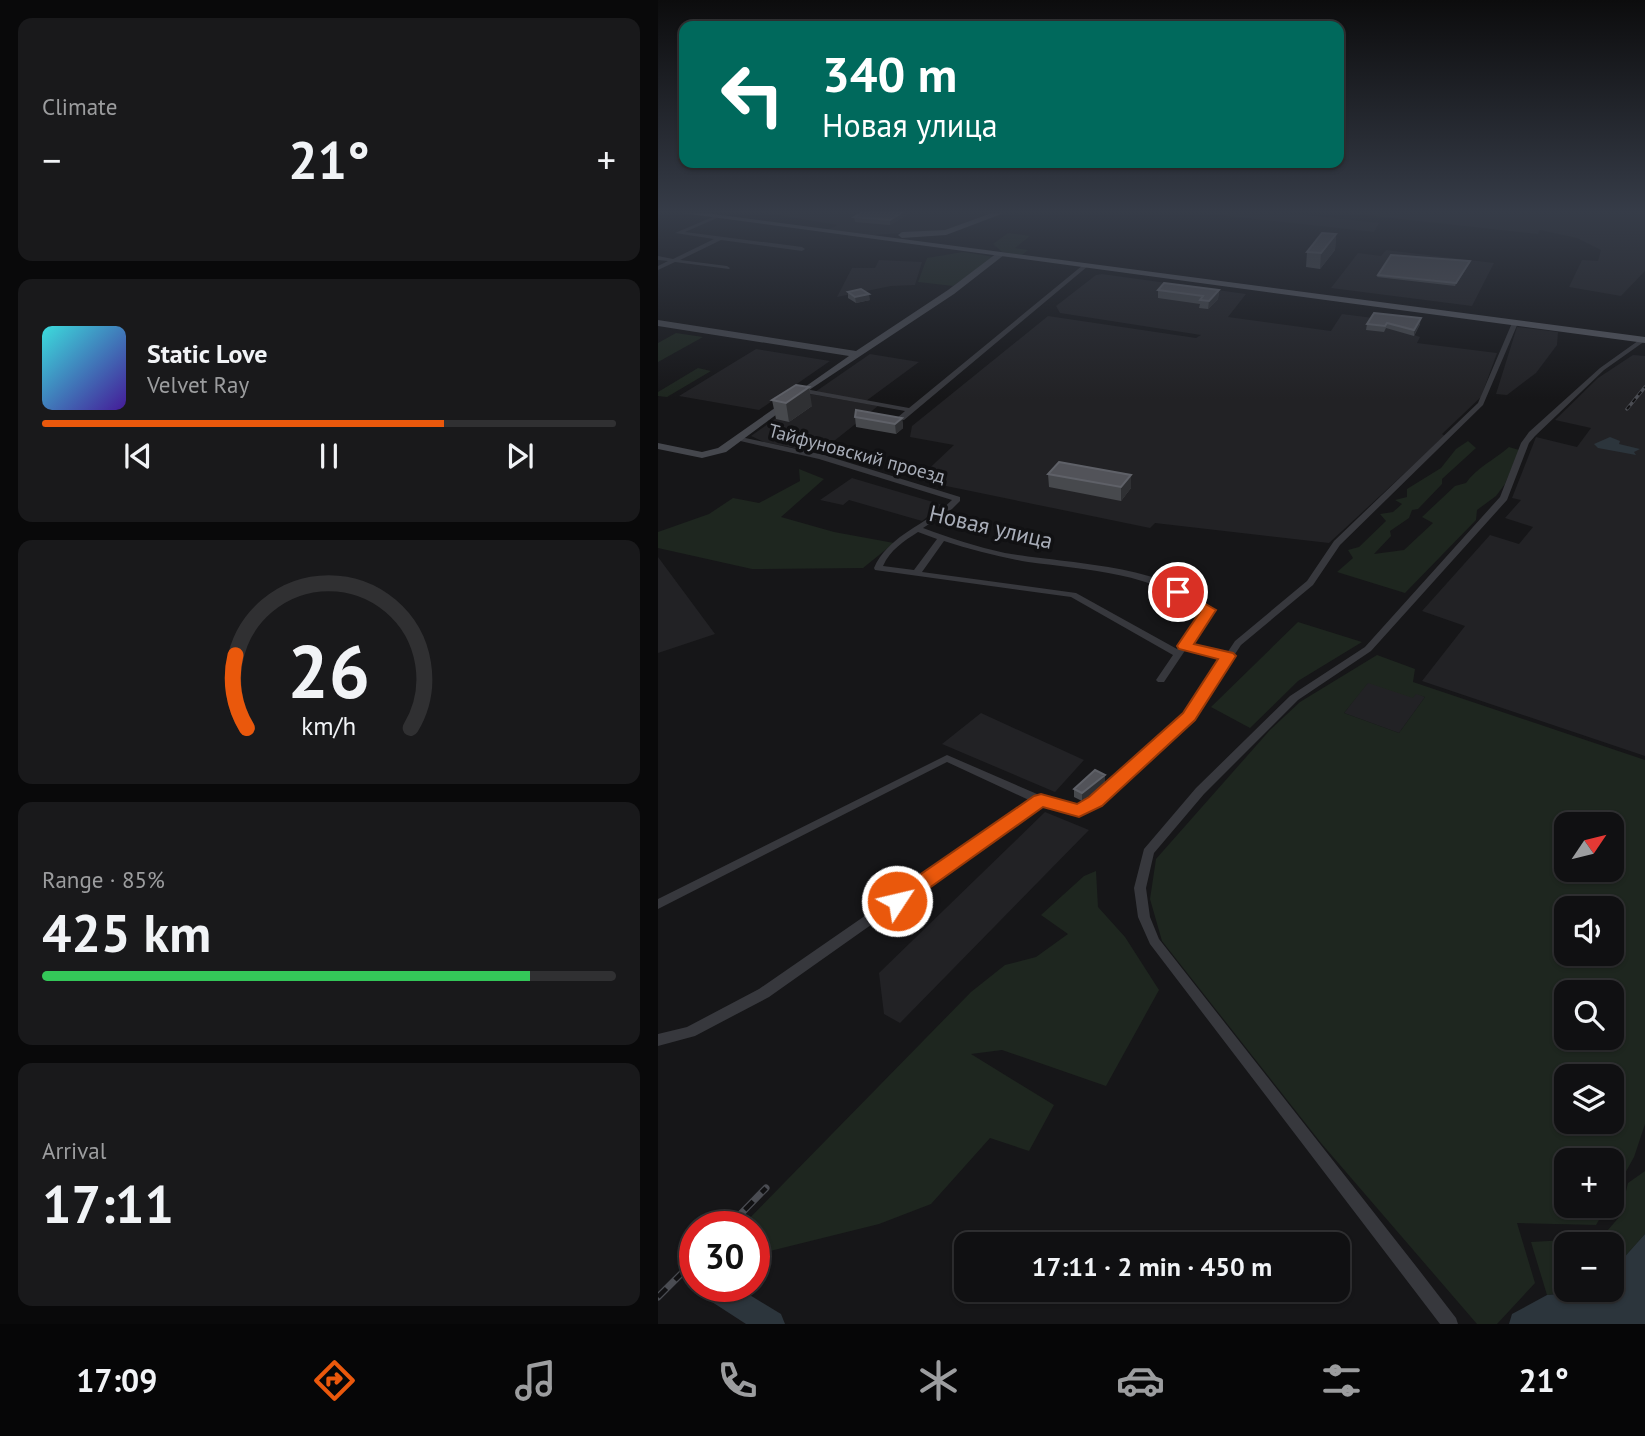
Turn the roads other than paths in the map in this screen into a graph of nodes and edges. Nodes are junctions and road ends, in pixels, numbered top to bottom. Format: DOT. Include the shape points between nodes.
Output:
graph roads {
  1 [pos="971,275"];
  2 [pos="1074,275"];
  3 [pos="1151,275"];
  4 [pos="658,323"];
  5 [pos="1515,323"];
  6 [pos="1645,340"];
  7 [pos="857,354"];
  8 [pos="805,391"];
  9 [pos="911,410"];
  10 [pos="901,418"];
  11 [pos="739,438"];
  12 [pos="658,446"];
  13 [pos="917,529"];
  14 [pos="942,538"];
  15 [pos="916,574"];
  16 [pos="1181,650"];
  17 [pos="1228,656"];
  18 [pos="1161,680"];
  19 [pos="1041,800"];
  20 [pos="658,904"];
  21 [pos="658,1040"];
  22 [pos="1450,1324"];
  1 -- 7 [label="street"];
  2 -- 9 [label="street"];
  3 -- 5 [label="main road"];
  4 -- 7 [label="street"];
  5 -- 6 [label="main road"];
  5 -- 17 [label="street" via="1481,404 1338,543 1310,583 1256,625"];
  6 -- 22 [label="street" via="1602,369 1532,434 1504,498 1368,649 1294,698 1200,792 1149,852 1140,888 1144,917 1154,941"];
  7 -- 8 [label="street"];
  8 -- 9 [label="street"];
  8 -- 11 [label="street"];
  9 -- 10 [label="street"];
  11 -- 12 [label="street" via="702,455"];
  11 -- 13 [label="street, Тайфуновский проезд" via="821,457 957,499"];
  13 -- 14 [label="street, Новая улица"];
  13 -- 15 [label="street, Новая улица" via="880,560 878,568"];
  14 -- 15 [label="street"];
  14 -- 16 [label="street, Новая улица" via="1002,555 1117,573 1165,586 1209,610"];
  15 -- 16 [label="street, Новая улица" via="1073,595"];
  16 -- 17 [label="street, Новая улица"];
  16 -- 18 [label="street, Новая улица"];
  17 -- 19 [label="street" via="1189,716 1095,802 1079,811"];
  19 -- 20 [label="street" via="947,758"];
  19 -- 21 [label="street" via="764,993 690,1032"];
}
